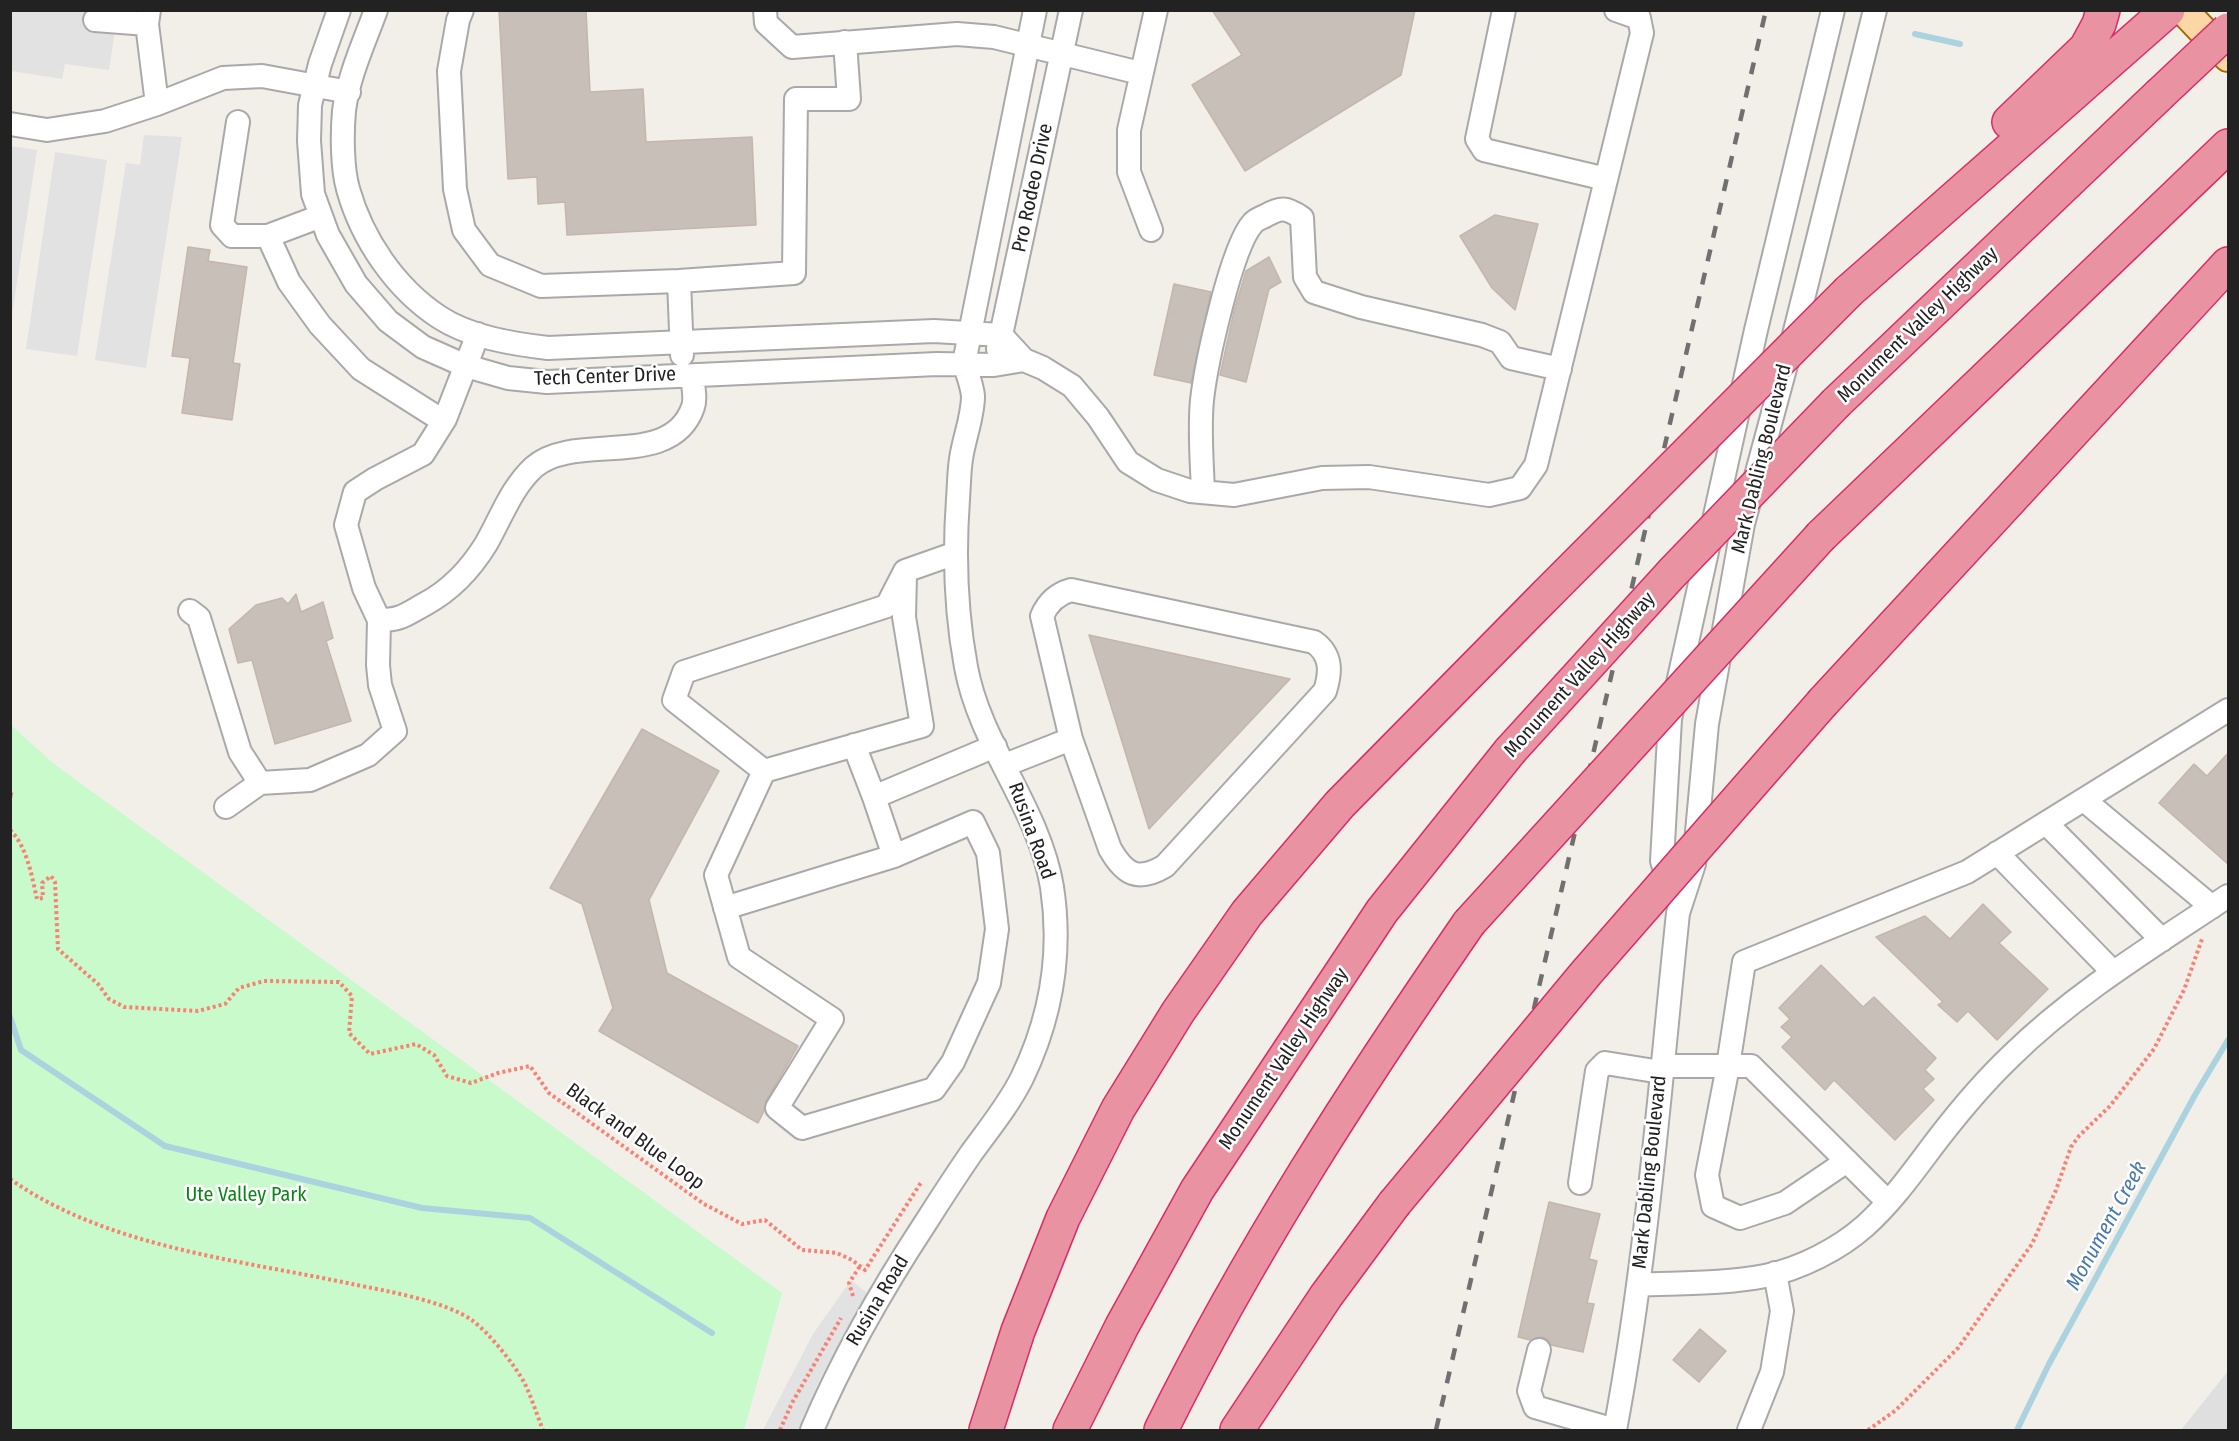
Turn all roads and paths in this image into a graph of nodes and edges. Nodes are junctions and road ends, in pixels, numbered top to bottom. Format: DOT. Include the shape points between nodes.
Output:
graph roads {
  1 [pos="339,10"];
  2 [pos="376,10"];
  3 [pos="462,10"];
  4 [pos="765,10"];
  5 [pos="1035,10"];
  6 [pos="1071,10"];
  7 [pos="1156,10"];
  8 [pos="1504,10"];
  9 [pos="1616,10"];
  10 [pos="1833,10"];
  11 [pos="1875,10"];
  12 [pos="2103,10"];
  13 [pos="2168,10"];
  14 [pos="2183,10"];
  15 [pos="148,17"];
  16 [pos="94,20"];
  17 [pos="2229,30"];
  18 [pos="845,42"];
  19 [pos="1028,46"];
  20 [pos="1062,52"];
  21 [pos="2229,57"];
  22 [pos="1140,73"];
  23 [pos="315,84"];
  24 [pos="349,92"];
  25 [pos="157,104"];
  26 [pos="238,122"];
  27 [pos="10,124"];
  28 [pos="2224,151"];
  29 [pos="1606,179"];
  30 [pos="321,216"];
  31 [pos="1151,230"];
  32 [pos="267,236"];
  33 [pos="1886,251"];
  34 [pos="2229,264"];
  35 [pos="679,281"];
  36 [pos="970,332"];
  37 [pos="478,334"];
  38 [pos="1001,335"];
  39 [pos="682,342"];
  40 [pos="1024,360"];
  41 [pos="964,363"];
  42 [pos="994,365"];
  43 [pos="466,366"];
  44 [pos="1560,369"];
  45 [pos="688,375"];
  46 [pos="973,394"];
  47 [pos="443,421"];
  48 [pos="1203,492"];
  49 [pos="956,553"];
  50 [pos="905,570"];
  51 [pos="190,611"];
  52 [pos="379,620"];
  53 [pos="2229,710"];
  54 [pos="1071,739"];
  55 [pos="854,745"];
  56 [pos="1000,755"];
  57 [pos="764,771"];
  58 [pos="260,783"];
  59 [pos="874,797"];
  60 [pos="2084,800"];
  61 [pos="226,807"];
  62 [pos="2046,824"];
  63 [pos="10,830"];
  64 [pos="1998,853"];
  65 [pos="894,856"];
  66 [pos="2220,901"];
  67 [pos="725,908"];
  68 [pos="1678,913"];
  69 [pos="2204,936"];
  70 [pos="2162,939"];
  71 [pos="2113,972"];
  72 [pos="1728,1066"];
  73 [pos="1661,1069"];
  74 [pos="1847,1161"];
  75 [pos="10,1179"];
  76 [pos="922,1181"];
  77 [pos="1580,1183"];
  78 [pos="1888,1202"];
  79 [pos="860,1266"];
  80 [pos="1775,1273"];
  81 [pos="1638,1286"];
  82 [pos="853,1296"];
  83 [pos="1539,1350"];
  84 [pos="543,1431"];
  85 [pos="812,1431"];
  86 [pos="986,1431"];
  87 [pos="1070,1431"];
  88 [pos="1161,1431"];
  89 [pos="1237,1431"];
  90 [pos="1615,1431"];
  91 [pos="1749,1431"];
  92 [pos="1868,1431"];
  1 -- 23 [label="street, Tech Center Drive"];
  2 -- 24 [label="street, Tech Center Drive"];
  3 -- 35 [label="street" via="448,71 456,189 464,230 490,265 541,286"];
  4 -- 18 [label="street" via="766,23 792,47"];
  5 -- 19 [label="street, Pro Rodeo Drive"];
  6 -- 20 [label="street, Pro Rodeo Drive"];
  7 -- 22 [label="street"];
  8 -- 29 [label="street" via="1477,139 1484,150"];
  9 -- 29 [label="street" via="1639,18 1642,33"];
  10 -- 68 [label="street, Mark Dabling Boulevard" via="1756,330 1670,720 1662,861"];
  11 -- 68 [label="street, Mark Dabling Boulevard" via="1743,524 1707,724 1694,864"];
  12 -- 33 [label="highway" via="2086,48"];
  13 -- 33 [label="highway"];
  14 -- 21 [label="main road"];
  15 -- 16 [label="street"];
  15 -- 25 [label="street"];
  17 -- 87 [label="highway, Monument Valley Highway, bridge" via="1836,403 1672,573 1510,751 1382,911 1197,1190"];
  18 -- 19 [label="street" via="957,34 994,37"];
  18 -- 35 [label="street" via="849,99 796,99 794,273"];
  19 -- 20 [label="street"];
  19 -- 36 [label="street, Pro Rodeo Drive"];
  20 -- 22 [label="street"];
  20 -- 38 [label="street, Pro Rodeo Drive"];
  22 -- 31 [label="street" via="1129,130 1129,172"];
  23 -- 24 [label="street"];
  23 -- 25 [label="street" via="262,76 223,78"];
  23 -- 30 [label="street, Tech Center Drive" via="309,141 313,194"];
  24 -- 37 [label="street, Tech Center Drive" via="343,141 347,186 359,220 384,264 412,296 440,318"];
  25 -- 27 [label="street" via="105,121 47,130"];
  26 -- 32 [label="street" via="222,225 232,236"];
  28 -- 88 [label="highway, bridge" via="1821,536 1469,923 1295,1187 1202,1346"];
  29 -- 44 [label="street"];
  30 -- 32 [label="street"];
  30 -- 43 [label="street, Tech Center Drive" via="356,284 388,321 423,347"];
  32 -- 47 [label="street" via="290,282 320,325 361,369"];
  33 -- 86 [label="highway, bridge" via="1340,804 1247,913 1118,1109 1063,1218 1018,1331"];
  34 -- 89 [label="highway, bridge" via="1823,702 1587,972 1394,1204 1326,1296"];
  35 -- 39 [label="street"];
  36 -- 38 [label="street, Tech Center Drive"];
  36 -- 39 [label="street, Tech Center Drive"];
  36 -- 41 [label="street, Pro Rodeo Drive"];
  37 -- 39 [label="street, Tech Center Drive" via="548,348"];
  37 -- 43 [label="street"];
  38 -- 40 [label="street"];
  38 -- 42 [label="street, Pro Rodeo Drive"];
  39 -- 45 [label="street"];
  40 -- 42 [label="street, Tech Center Drive"];
  40 -- 48 [label="street" via="1072,386 1128,462 1157,480"];
  41 -- 42 [label="street, Tech Center Drive"];
  41 -- 45 [label="street, Tech Center Drive"];
  41 -- 46 [label="street, Rusina Road"];
  42 -- 46 [label="street, Rusina Road"];
  43 -- 45 [label="street, Tech Center Drive" via="508,378 547,382"];
  43 -- 47 [label="street"];
  44 -- 48 [label="street" via="1536,465 1520,489 1489,495 1369,477 1322,478 1234,495"];
  44 -- 48 [label="street" via="1511,358 1500,342 1482,335 1314,292 1305,277 1302,218 1291,210 1277,209 1253,223 1232,267 1202,402"];
  45 -- 52 [label="street" via="693,406 682,426 661,441 628,448 590,449 555,456 536,465 521,481 485,545 450,589 396,620"];
  46 -- 49 [label="street, Rusina Road" via="961,459"];
  47 -- 52 [label="street" via="423,454 355,492 346,525 364,588"];
  49 -- 50 [label="street"];
  49 -- 56 [label="street, Rusina Road" via="966,667 976,708"];
  50 -- 55 [label="street" via="904,616 922,726"];
  50 -- 57 [label="street" via="887,606 684,672 674,700"];
  51 -- 58 [label="street" via="199,618 240,752"];
  52 -- 58 [label="street" via="380,685 395,731 368,755 310,780"];
  53 -- 60 [label="street"];
  54 -- 54 [label="street" via="1042,616 1062,592 1071,590 1314,642 1328,659 1330,674 1325,691 1165,866 1151,874 1129,872 1114,857"];
  54 -- 56 [label="street"];
  55 -- 57 [label="street"];
  55 -- 59 [label="street"];
  56 -- 59 [label="street"];
  56 -- 85 [label="street, Rusina Road" via="1038,840 1051,883 1056,921 1055,964 1039,1041 999,1117 969,1156 857,1334"];
  57 -- 67 [label="street" via="716,875"];
  58 -- 61 [label="street"];
  59 -- 65 [label="street"];
  60 -- 62 [label="street"];
  60 -- 66 [label="street"];
  62 -- 64 [label="street"];
  62 -- 70 [label="street"];
  63 -- 79 [label="path, Black and Blue Loop" via="19,841 37,899 42,898 42,883 51,876 55,882 58,949 98,984 109,999 124,1007 198,1011 225,1004 239,988 264,981 339,982 352,996 349,1032 370,1054 416,1044 434,1055 447,1076 471,1083 530,1066 549,1093 704,1204 742,1224 765,1220 802,1251 837,1252"];
  64 -- 71 [label="street"];
  64 -- 72 [label="street" via="1967,872 1744,962"];
  65 -- 67 [label="street"];
  65 -- 67 [label="street" via="973,822 988,853 997,929 989,983 953,1062 934,1089 802,1128 777,1108 832,1019 739,957"];
  66 -- 70 [label="street"];
  68 -- 73 [label="street, Mark Dabling Boulevard"];
  69 -- 92 [label="path" via="2184,990 2154,1049 2110,1106 2071,1147 2032,1244 1958,1348 1896,1410"];
  70 -- 71 [label="street"];
  71 -- 78 [label="street" via="2009,1058"];
  72 -- 73 [label="street"];
  72 -- 74 [label="street" via="1751,1066"];
  72 -- 74 [label="street" via="1707,1175 1713,1206 1740,1218 1785,1203"];
  73 -- 77 [label="street" via="1605,1063 1597,1071"];
  73 -- 81 [label="street, Mark Dabling Boulevard"];
  74 -- 78 [label="street"];
  75 -- 84 [label="path" via="63,1210 124,1234 446,1307 472,1320 492,1339 524,1383"];
  76 -- 79 [label="path, Black and Blue Loop" via="865,1270"];
  78 -- 80 [label="street" via="1865,1226 1838,1245 1805,1263"];
  79 -- 82 [label="path" via="849,1283"];
  80 -- 81 [label="street" via="1740,1280"];
  80 -- 91 [label="street" via="1782,1311 1779,1331 1772,1372"];
  81 -- 90 [label="street, Mark Dabling Boulevard"];
  83 -- 90 [label="street" via="1529,1390 1535,1407"];
}
